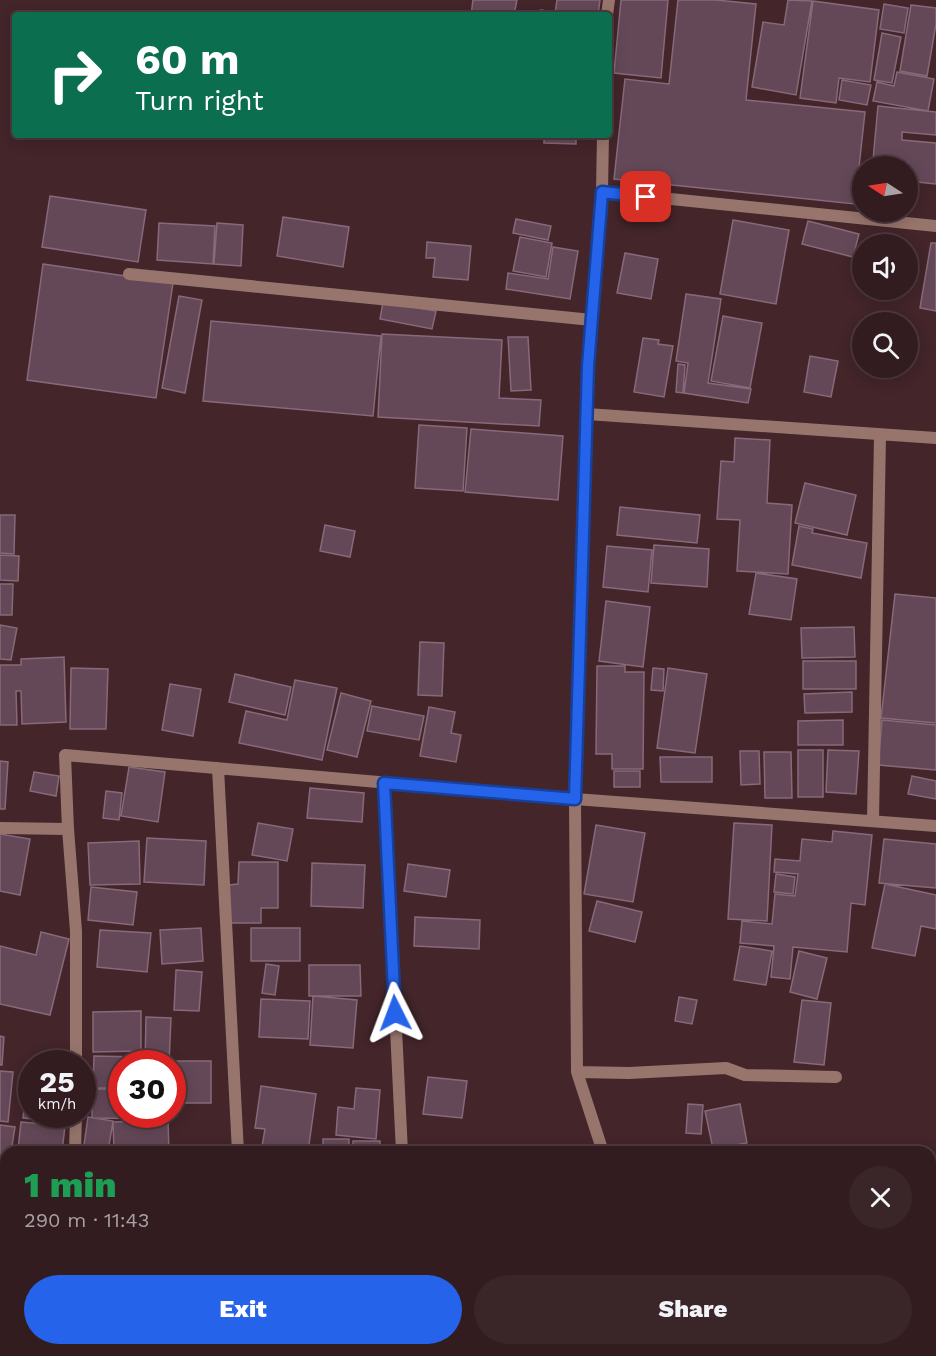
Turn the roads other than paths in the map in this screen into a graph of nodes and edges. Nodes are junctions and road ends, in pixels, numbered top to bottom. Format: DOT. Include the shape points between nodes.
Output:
graph roads {
  1 [pos="603,138"];
  2 [pos="602,192"];
  3 [pos="936,226"];
  4 [pos="129,274"];
  5 [pos="592,320"];
  6 [pos="587,414"];
  7 [pos="880,436"];
  8 [pos="936,438"];
  9 [pos="218,768"];
  10 [pos="384,783"];
  11 [pos="575,799"];
  12 [pos="873,821"];
  13 [pos="936,826"];
  14 [pos="0,828"];
  15 [pos="68,829"];
  16 [pos="76,1050"];
  17 [pos="577,1072"];
  18 [pos="836,1077"];
  19 [pos="75,1128"];
  20 [pos="75,1146"];
  21 [pos="238,1146"];
  22 [pos="402,1146"];
  23 [pos="601,1146"];
  1 -- 2 [label="street"];
  2 -- 3 [label="street"];
  2 -- 5 [label="street"];
  4 -- 5 [label="street"];
  5 -- 6 [label="street"];
  6 -- 7 [label="street"];
  6 -- 11 [label="street"];
  7 -- 8 [label="street"];
  7 -- 12 [label="street"];
  9 -- 10 [label="street"];
  9 -- 15 [label="street" via="65,755"];
  9 -- 21 [label="street"];
  10 -- 11 [label="street"];
  10 -- 22 [label="street"];
  11 -- 12 [label="street"];
  11 -- 17 [label="street"];
  12 -- 13 [label="street"];
  14 -- 15 [label="street"];
  15 -- 16 [label="street" via="76,931"];
  17 -- 18 [label="street" via="726,1068 745,1075"];
  17 -- 23 [label="street"];
  19 -- 20 [label="street"];
}
